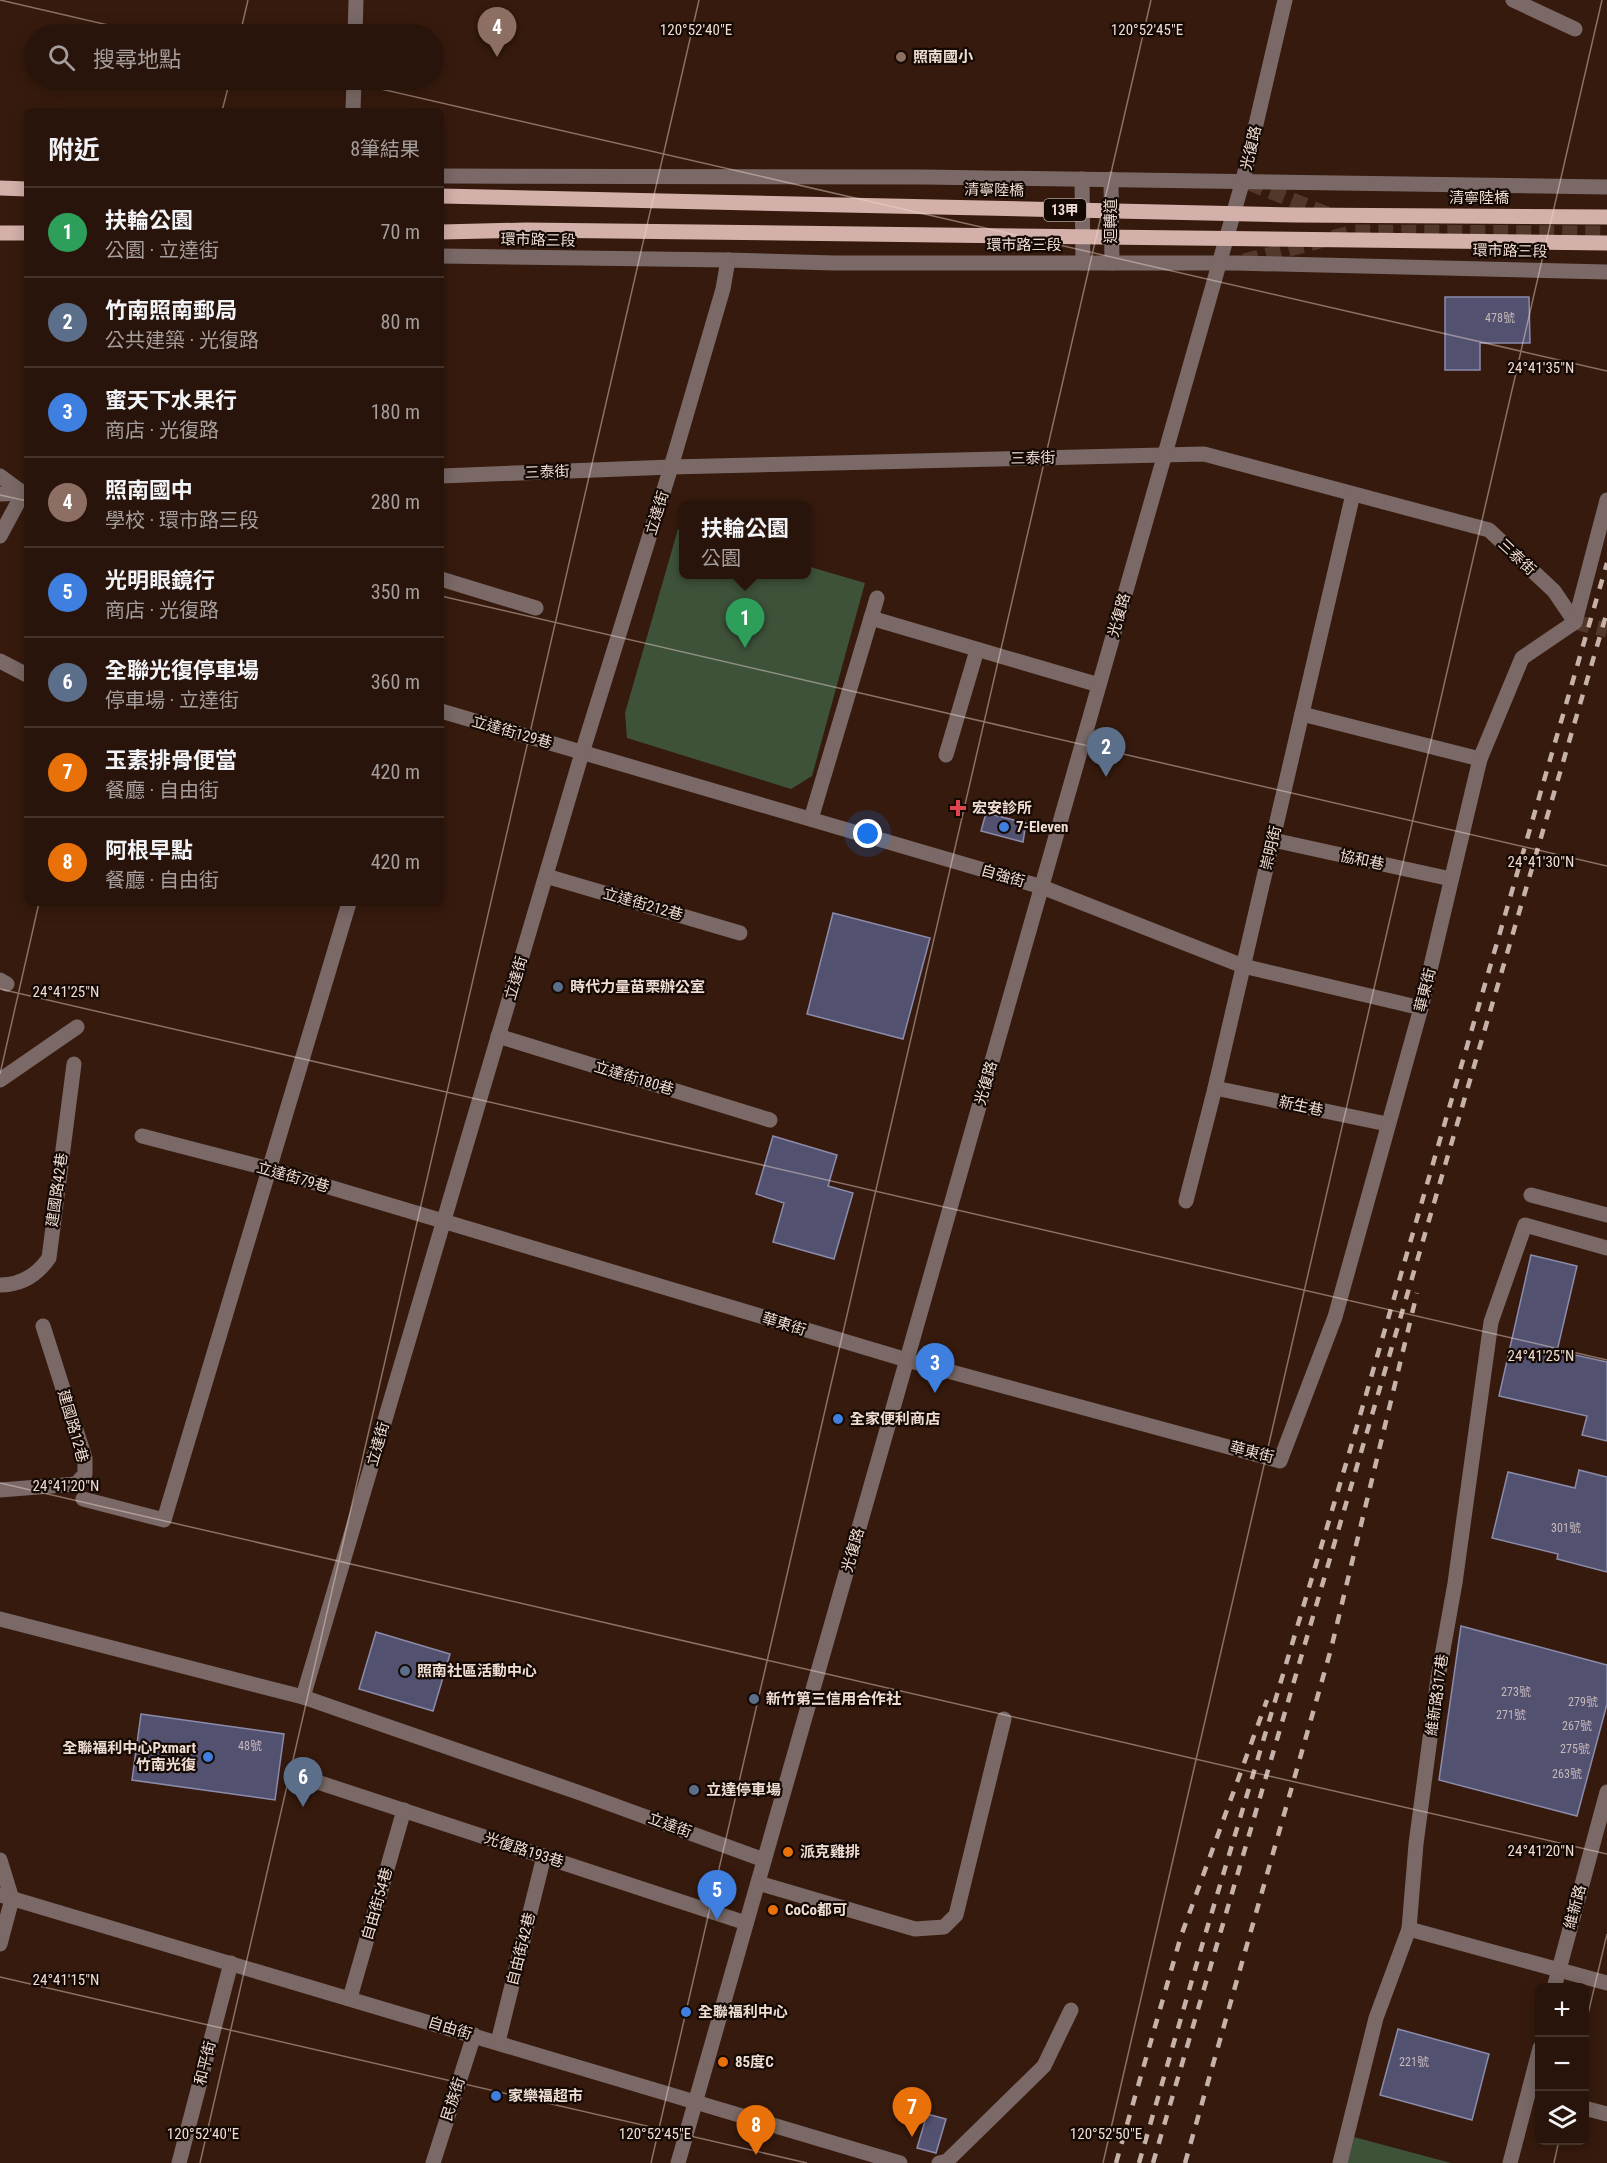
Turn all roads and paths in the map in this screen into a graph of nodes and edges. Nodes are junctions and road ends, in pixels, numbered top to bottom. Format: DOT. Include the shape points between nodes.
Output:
graph roads {
  1 [pos="356,0"];
  2 [pos="1285,0"];
  3 [pos="1513,0"];
  4 [pos="355,24"];
  5 [pos="1575,29"];
  6 [pos="354,90"];
  7 [pos="353,108"];
  8 [pos="444,176"];
  9 [pos="1082,179"];
  10 [pos="1111,179"];
  11 [pos="1243,180"];
  12 [pos="1607,187"];
  13 [pos="0,188"];
  14 [pos="24,189"];
  15 [pos="444,196"];
  16 [pos="1607,217"];
  17 [pos="444,232"];
  18 [pos="0,233"];
  19 [pos="24,233"];
  20 [pos="1607,243"];
  21 [pos="444,256"];
  22 [pos="728,260"];
  23 [pos="1083,263"];
  24 [pos="1112,263"];
  25 [pos="1220,263"];
  26 [pos="1607,272"];
  27 [pos="1165,455"];
  28 [pos="671,466"];
  29 [pos="0,476"];
  30 [pos="444,476"];
  31 [pos="24,492"];
  32 [pos="24,493"];
  33 [pos="0,494"];
  34 [pos="1353,494"];
  35 [pos="24,495"];
  36 [pos="1607,500"];
  37 [pos="0,536"];
  38 [pos="444,582"];
  39 [pos="877,598"];
  40 [pos="536,608"];
  41 [pos="871,618"];
  42 [pos="1575,622"];
  43 [pos="977,650"];
  44 [pos="0,661"];
  45 [pos="24,673"];
  46 [pos="1099,685"];
  47 [pos="444,712"];
  48 [pos="1302,714"];
  49 [pos="582,753"];
  50 [pos="946,755"];
  51 [pos="1480,759"];
  52 [pos="811,819"];
  53 [pos="1273,840"];
  54 [pos="546,876"];
  55 [pos="1451,879"];
  56 [pos="1042,887"];
  57 [pos="348,906"];
  58 [pos="740,933"];
  59 [pos="1243,966"];
  60 [pos="1421,1008"];
  61 [pos="77,1027"];
  62 [pos="498,1036"];
  63 [pos="74,1064"];
  64 [pos="0,1080"];
  65 [pos="1215,1088"];
  66 [pos="770,1120"];
  67 [pos="1387,1124"];
  68 [pos="142,1136"];
  69 [pos="268,1169"];
  70 [pos="1531,1195"];
  71 [pos="1186,1202"];
  72 [pos="1607,1215"];
  73 [pos="444,1221"];
  74 [pos="1607,1248"];
  75 [pos="0,1285"];
  76 [pos="42,1326"];
  77 [pos="907,1360"];
  78 [pos="0,1490"];
  79 [pos="83,1499"];
  80 [pos="0,1619"];
  81 [pos="303,1697"];
  82 [pos="1004,1719"];
  83 [pos="302,1777"];
  84 [pos="1607,1792"];
  85 [pos="404,1810"];
  86 [pos="544,1856"];
  87 [pos="0,1860"];
  88 [pos="764,1860"];
  89 [pos="758,1883"];
  90 [pos="6,1897"];
  91 [pos="746,1923"];
  92 [pos="1409,1929"];
  93 [pos="0,1944"];
  94 [pos="231,1964"];
  95 [pos="1558,1970"];
  96 [pos="1555,1983"];
  97 [pos="1607,1983"];
  98 [pos="350,1998"];
  99 [pos="1071,2010"];
  100 [pos="474,2035"];
  101 [pos="498,2042"];
  102 [pos="1534,2095"];
  103 [pos="696,2101"];
  104 [pos="1589,2109"];
  105 [pos="1607,2114"];
  106 [pos="179,2163"];
  107 [pos="433,2163"];
  108 [pos="678,2163"];
  109 [pos="900,2163"];
  110 [pos="939,2163"];
  111 [pos="1340,2163"];
  112 [pos="1510,2163"];
  1 -- 4 [label="street"];
  2 -- 11 [label="street, 光復路"];
  3 -- 5 [label="street"];
  6 -- 7 [label="street"];
  8 -- 9 [label="street"];
  9 -- 10 [label="street"];
  9 -- 23 [label="street, 迴轉道"];
  10 -- 11 [label="street"];
  10 -- 24 [label="street, 迴轉道"];
  11 -- 12 [label="street"];
  11 -- 25 [label="street, 光復路"];
  13 -- 14 [label="main road"];
  15 -- 16 [label="main road, 清寧陸橋 / 13甲" via="1295,215"];
  17 -- 20 [label="main road, 環市路三段 / 13甲"];
  18 -- 19 [label="main road"];
  21 -- 22 [label="street, 環市路三段"];
  22 -- 23 [label="street, 環市路三段" via="835,264"];
  22 -- 28 [label="street, 立達街"];
  23 -- 24 [label="street, 環市路三段"];
  24 -- 25 [label="street, 環市路三段"];
  25 -- 26 [label="street, 環市路三段"];
  25 -- 27 [label="street, 光復路"];
  27 -- 28 [label="street, 三泰街"];
  27 -- 34 [label="street, 三泰街" via="1204,454"];
  27 -- 46 [label="street, 光復路"];
  28 -- 30 [label="street, 三泰街"];
  28 -- 49 [label="street, 立達街"];
  29 -- 31 [label="street"];
  32 -- 33 [label="street"];
  34 -- 42 [label="street, 三泰街" via="1489,530 1554,591"];
  34 -- 48 [label="street, 崇明街"];
  35 -- 37 [label="street"];
  36 -- 42 [label="street"];
  38 -- 40 [label="street"];
  39 -- 41 [label="street"];
  41 -- 43 [label="street"];
  41 -- 52 [label="street"];
  42 -- 51 [label="street, 華東街" via="1522,657"];
  43 -- 46 [label="street"];
  43 -- 50 [label="street"];
  44 -- 45 [label="street"];
  46 -- 56 [label="street, 光復路"];
  47 -- 49 [label="street, 立達街129巷"];
  48 -- 51 [label="street"];
  48 -- 53 [label="street, 崇明街"];
  49 -- 52 [label="street, 自強街"];
  49 -- 54 [label="street, 立達街"];
  51 -- 55 [label="street, 華東街"];
  52 -- 56 [label="street, 自強街"];
  53 -- 55 [label="street, 協和巷"];
  53 -- 59 [label="street, 崇明街"];
  54 -- 58 [label="street, 立達街212巷"];
  54 -- 62 [label="street, 立達街"];
  55 -- 60 [label="street, 華東街"];
  56 -- 59 [label="street, 自強街"];
  56 -- 77 [label="street, 光復路"];
  57 -- 69 [label="street"];
  59 -- 60 [label="street, 自強街"];
  59 -- 65 [label="street, 崇明街"];
  60 -- 67 [label="street, 華東街"];
  61 -- 64 [label="street"];
  62 -- 66 [label="street, 立達街180巷"];
  62 -- 73 [label="street, 立達街"];
  63 -- 75 [label="street, 建國路42巷" via="49,1258 39,1271 13,1285"];
  65 -- 67 [label="street, 新生巷"];
  65 -- 71 [label="street, 崇明街"];
  67 -- 77 [label="street, 華東街" via="1335,1317 1280,1461"];
  68 -- 69 [label="street, 立達街79巷"];
  69 -- 73 [label="street, 立達街79巷"];
  69 -- 79 [label="street" via="164,1520"];
  70 -- 72 [label="street"];
  73 -- 77 [label="street, 華東街"];
  73 -- 81 [label="street, 立達街"];
  74 -- 92 [label="street, 維新路317巷" via="1525,1225 1491,1322 1438,1678"];
  76 -- 78 [label="street, 建國路12巷" via="85,1458 86,1474 76,1484"];
  77 -- 88 [label="street, 光復路"];
  80 -- 81 [label="street, 立達街"];
  81 -- 88 [label="street, 立達街"];
  82 -- 89 [label="street" via="956,1915 944,1927 915,1929"];
  83 -- 85 [label="street, 光復路193巷"];
  84 -- 95 [label="street, 維新路"];
  85 -- 86 [label="street, 光復路193巷"];
  85 -- 98 [label="street, 自由街54巷"];
  86 -- 91 [label="street, 光復路193巷"];
  86 -- 101 [label="street, 自由街42巷"];
  87 -- 90 [label="street"];
  88 -- 89 [label="street, 光復路"];
  89 -- 91 [label="street, 光復路"];
  90 -- 93 [label="street"];
  90 -- 94 [label="street, 自由街"];
  91 -- 103 [label="street, 光復路"];
  92 -- 95 [label="street"];
  92 -- 111 [label="street, 維新路317巷" via="1376,2018"];
  94 -- 98 [label="street, 自由街"];
  94 -- 106 [label="street, 和平街"];
  95 -- 96 [label="street, 維新路"];
  95 -- 97 [label="street"];
  98 -- 100 [label="street, 自由街"];
  99 -- 110 [label="street" via="1044,2066 946,2162"];
  100 -- 101 [label="street, 自由街"];
  100 -- 107 [label="street, 民族街"];
  101 -- 103 [label="street, 自由街"];
  102 -- 112 [label="street"];
  103 -- 108 [label="street, 光復路"];
  103 -- 109 [label="street, 自由街"];
  104 -- 105 [label="street"];
}
